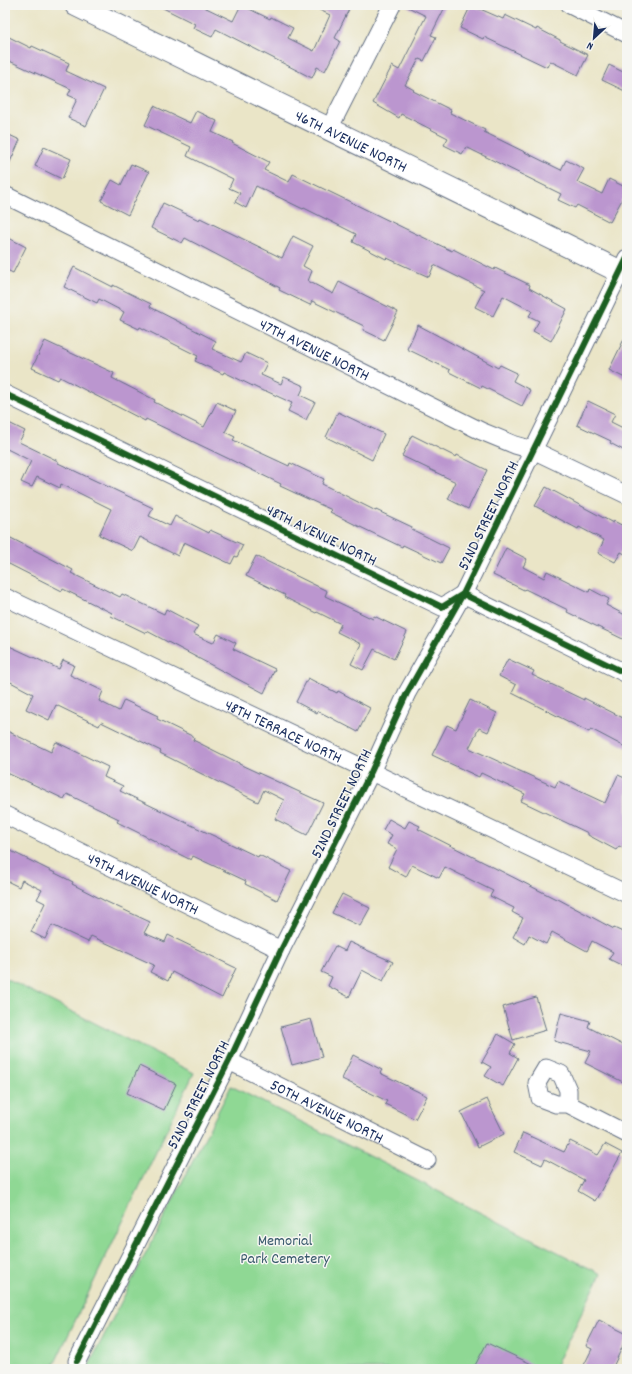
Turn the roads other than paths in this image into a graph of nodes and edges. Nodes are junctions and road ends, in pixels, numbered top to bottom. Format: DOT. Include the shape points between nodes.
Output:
graph roads {
  1 [pos="76,5"];
  2 [pos="392,5"];
  3 [pos="570,5"];
  4 [pos="627,34"];
  5 [pos="329,129"];
  6 [pos="5,195"];
  7 [pos="625,268"];
  8 [pos="5,394"];
  9 [pos="533,450"];
  10 [pos="627,495"];
  11 [pos="463,594"];
  12 [pos="5,597"];
  13 [pos="627,674"];
  14 [pos="370,772"];
  15 [pos="5,815"];
  16 [pos="627,894"];
  17 [pos="281,950"];
  18 [pos="229,1060"];
  19 [pos="568,1104"];
  20 [pos="627,1134"];
  21 [pos="427,1160"];
  22 [pos="78,1361"];
  1 -- 5 [label="street, 46TH AVENUE NORTH"];
  2 -- 5 [label="street"];
  3 -- 4 [label="street"];
  5 -- 7 [label="street, 46TH AVENUE NORTH"];
  6 -- 9 [label="street, 47TH AVENUE NORTH" via="481,431"];
  7 -- 9 [label="street, 52ND STREET NORTH"];
  8 -- 11 [label="street, 48TH AVENUE NORTH" via="442,607"];
  9 -- 10 [label="street, 47TH AVENUE NORTH"];
  9 -- 11 [label="street, 52ND STREET NORTH"];
  11 -- 13 [label="street"];
  11 -- 14 [label="street, 52ND STREET NORTH" via="407,693"];
  12 -- 14 [label="street, 48TH TERRACE NORTH"];
  14 -- 16 [label="street, 48TH TERRACE NORTH"];
  14 -- 17 [label="street, 52ND STREET NORTH"];
  15 -- 17 [label="street, 49TH AVENUE NORTH"];
  17 -- 18 [label="street, 52ND STREET NORTH"];
  18 -- 21 [label="street, 50TH AVENUE NORTH"];
  18 -- 22 [label="street, 52ND STREET NORTH"];
  19 -- 20 [label="street"];
}
